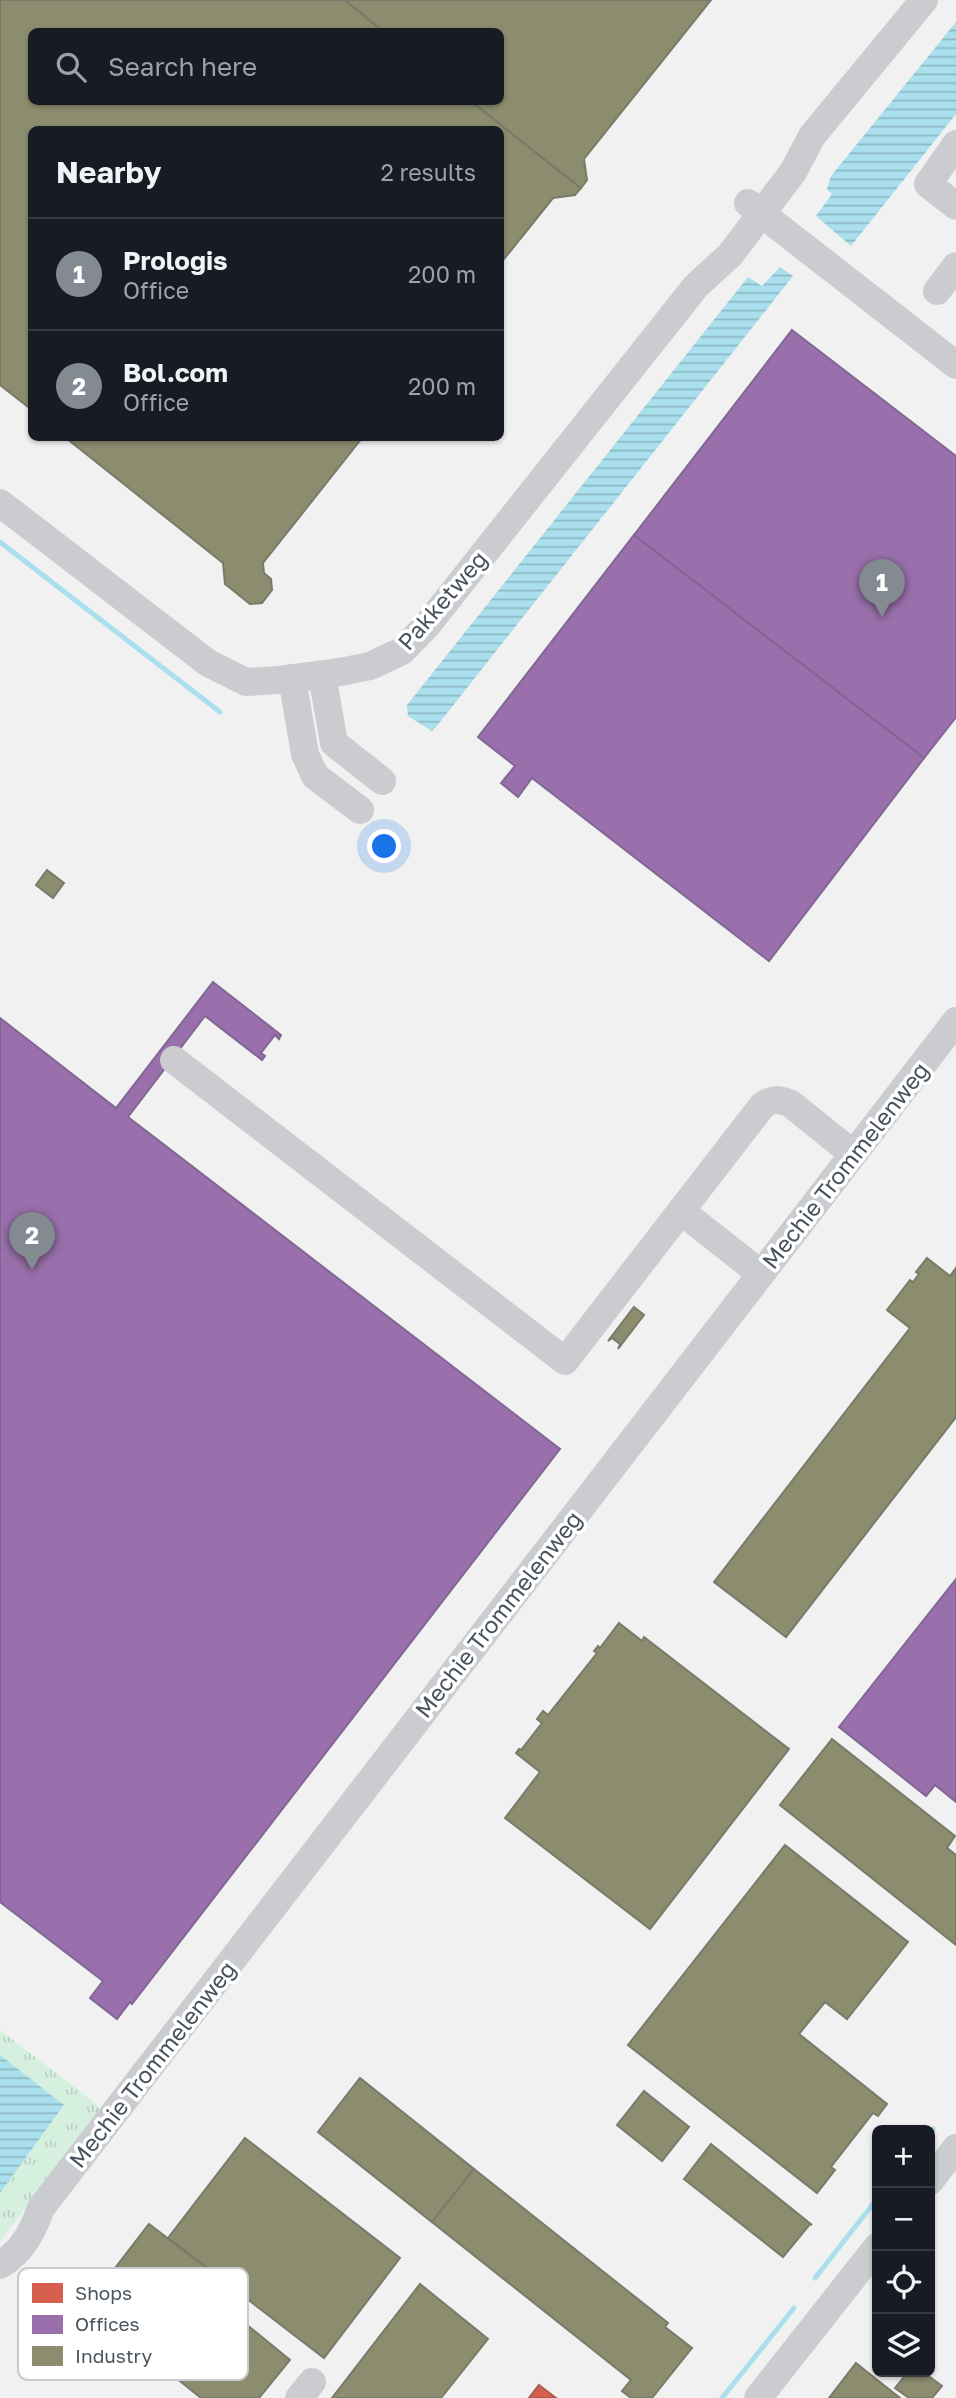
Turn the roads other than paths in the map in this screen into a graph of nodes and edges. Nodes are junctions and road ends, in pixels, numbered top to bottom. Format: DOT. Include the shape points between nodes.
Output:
graph roads {
  1 [pos="924,0"];
  2 [pos="956,144"];
  3 [pos="956,206"];
  4 [pos="755,208"];
  5 [pos="956,266"];
  6 [pos="937,291"];
  7 [pos="956,365"];
  8 [pos="0,503"];
  9 [pos="322,675"];
  10 [pos="292,678"];
  11 [pos="956,1021"];
  12 [pos="174,1060"];
  13 [pos="853,1154"];
  14 [pos="681,1211"];
  15 [pos="761,1274"];
  16 [pos="956,2148"];
  17 [pos="935,2175"];
  18 [pos="41,2208"];
  19 [pos="874,2251"];
  20 [pos="0,2252"];
  21 [pos="0,2265"];
  22 [pos="758,2398"];
  1 -- 4 [label="street" via="812,136 793,172"];
  2 -- 3 [label="street" via="928,184"];
  4 -- 7 [label="street"];
  4 -- 9 [label="street, Pakketweg" via="730,255 696,286 428,624 402,651 370,666"];
  5 -- 6 [label="street"];
  8 -- 10 [label="street, Pakketweg" via="208,663 246,682"];
  9 -- 10 [label="street, Pakketweg"];
  9 -- 10 [label="street" via="330,727 356,748 370,797 305,754"];
  11 -- 13 [label="street, Mechie Trommelenweg"];
  12 -- 14 [label="street" via="565,1361"];
  13 -- 14 [label="street" via="791,1104 770,1100"];
  13 -- 15 [label="street, Mechie Trommelenweg"];
  14 -- 15 [label="street"];
  15 -- 18 [label="street, Mechie Trommelenweg"];
  16 -- 17 [label="street"];
  18 -- 20 [label="street, Mechie Trommelenweg" via="21,2222"];
  18 -- 21 [label="street, Mechie Trommelenweg" via="33,2230 12,2258"];
  19 -- 22 [label="street"];
}
